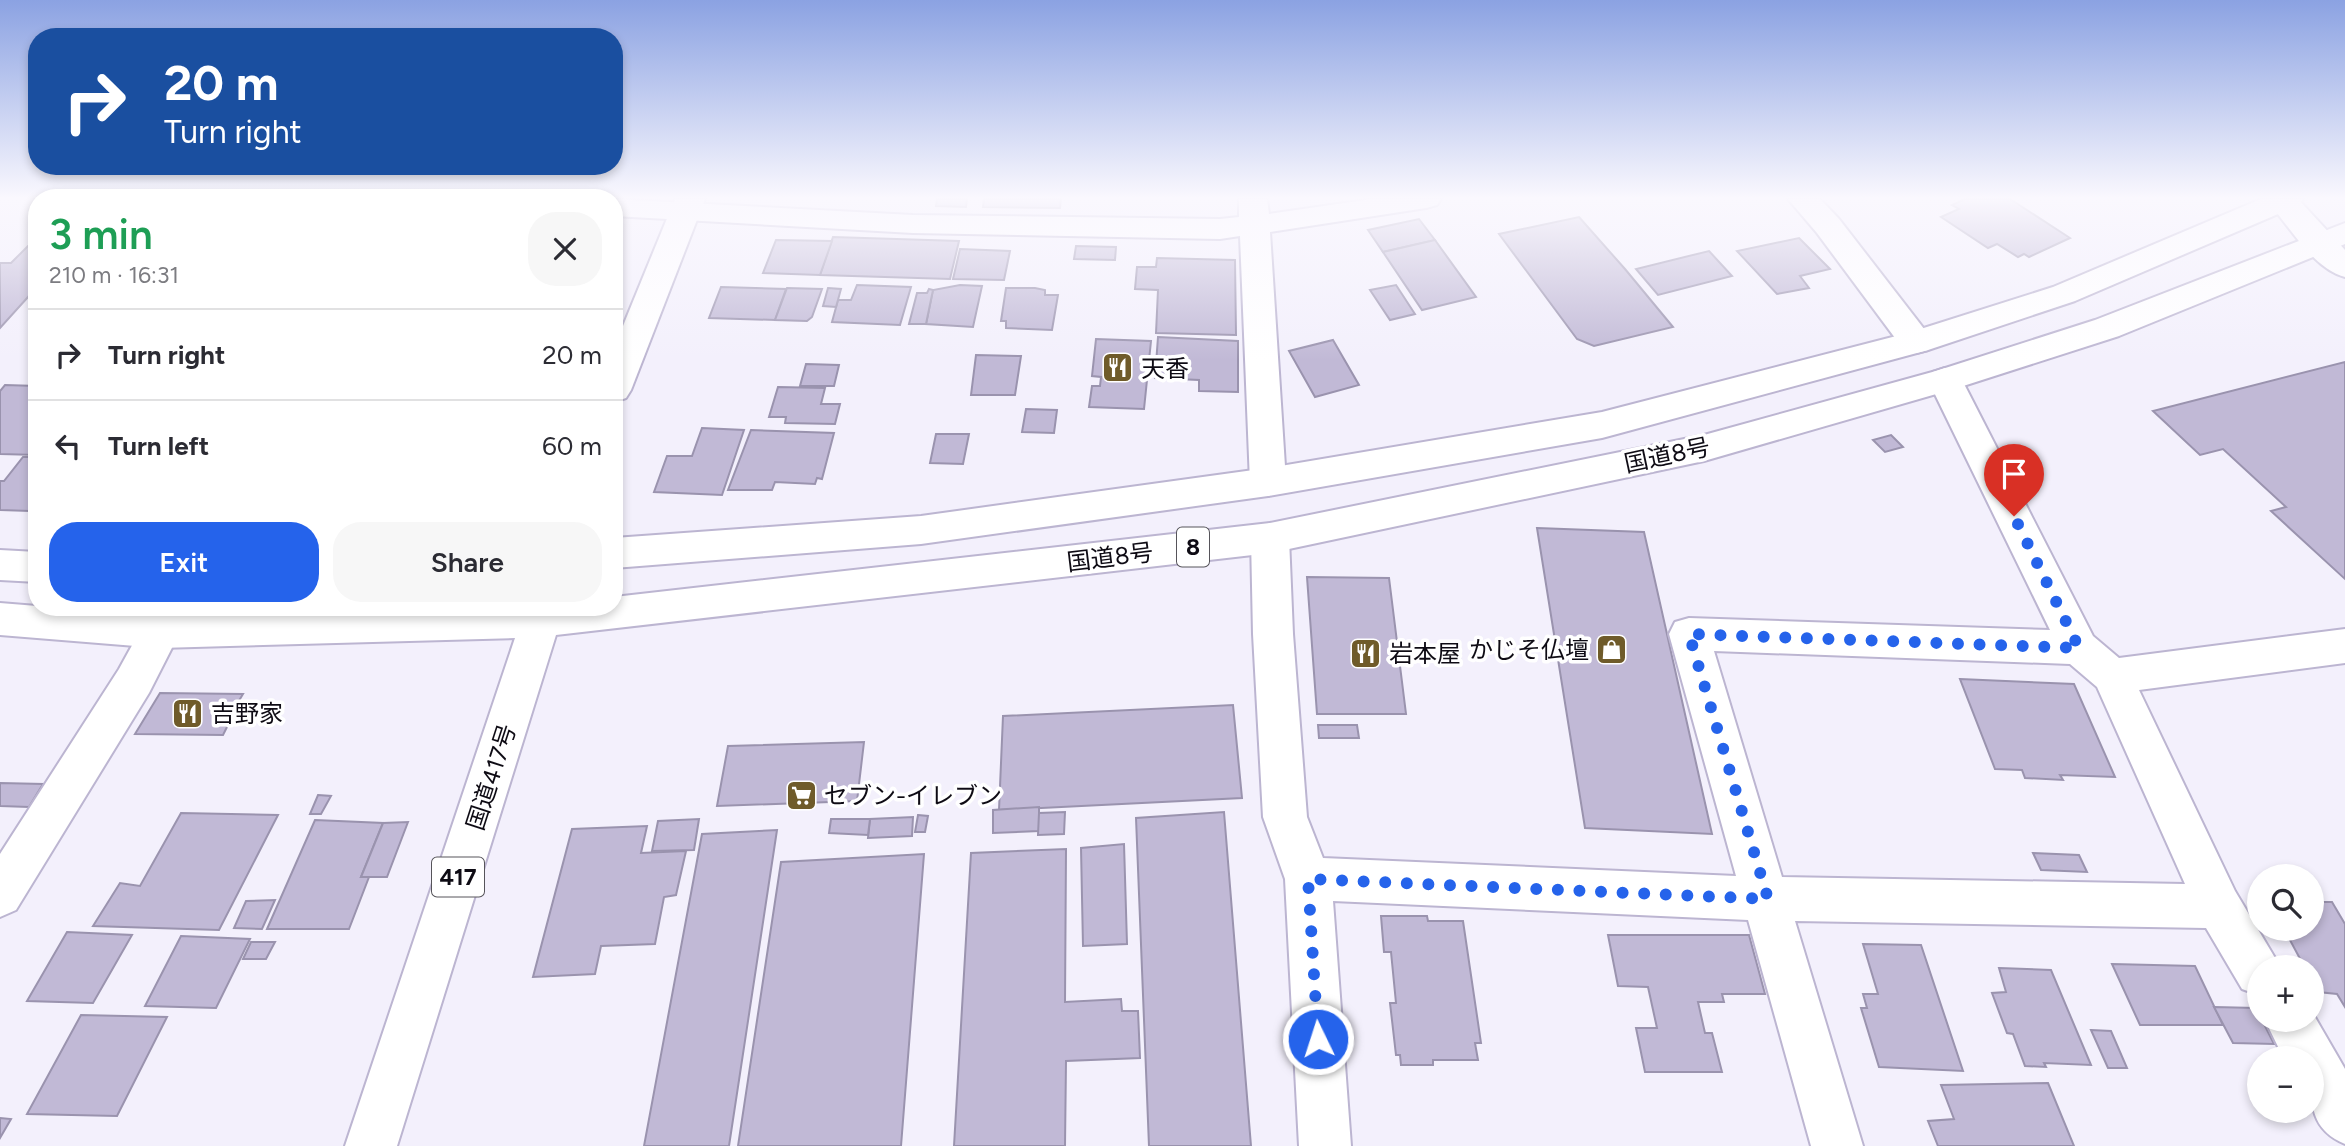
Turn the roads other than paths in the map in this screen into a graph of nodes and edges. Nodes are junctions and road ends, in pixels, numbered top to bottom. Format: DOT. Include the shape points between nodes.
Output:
graph roads {
  1 [pos="669,252"];
  2 [pos="1256,252"];
  3 [pos="1848,252"];
  4 [pos="2162,252"];
  5 [pos="2316,252"];
  6 [pos="1916,342"];
  7 [pos="623,367"];
  8 [pos="1945,380"];
  9 [pos="1268,482"];
  10 [pos="1270,538"];
  11 [pos="623,552"];
  12 [pos="0,565"];
  13 [pos="28,566"];
  14 [pos="623,606"];
  15 [pos="501,616"];
  16 [pos="543,616"];
  17 [pos="0,619"];
  18 [pos="160,632"];
  19 [pos="2345,646"];
  20 [pos="2079,648"];
  21 [pos="2112,676"];
  22 [pos="1308,879"];
  23 [pos="0,895"];
  24 [pos="1768,899"];
  25 [pos="2219,906"];
  26 [pos="2249,955"];
  27 [pos="2299,1032"];
  28 [pos="2333,1072"];
  29 [pos="2345,1118"];
  30 [pos="372,1146"];
  31 [pos="1325,1146"];
  32 [pos="1838,1146"];
  1 -- 7 [label="main road"];
  2 -- 9 [label="main road"];
  3 -- 6 [label="main road"];
  4 -- 6 [label="main road, 国道8号 / 8" via="2064,294"];
  5 -- 8 [label="main road, 国道8号 / 8" via="2107,328"];
  6 -- 9 [label="main road, 国道8号 / 8" via="1602,425"];
  8 -- 10 [label="main road, 国道8号 / 8" via="1704,447"];
  8 -- 20 [label="main road"];
  9 -- 11 [label="main road, 国道8号 / 8" via="921,530"];
  10 -- 14 [label="main road, 国道8号 / 8"];
  10 -- 22 [label="main road" via="1285,817"];
  12 -- 13 [label="main road"];
  15 -- 18 [label="main road, 国道8号 / 8"];
  16 -- 30 [label="main road, 国道417号 / 417"];
  17 -- 18 [label="main road, 国道8号 / 8"];
  18 -- 23 [label="main road"];
  19 -- 21 [label="main road"];
  20 -- 21 [label="main road"];
  20 -- 24 [label="main road" via="1689,634"];
  21 -- 25 [label="main road"];
  22 -- 24 [label="main road"];
  22 -- 31 [label="main road"];
  24 -- 25 [label="main road"];
  24 -- 32 [label="main road"];
  25 -- 26 [label="main road"];
  27 -- 28 [label="main road"];
  28 -- 29 [label="main road"];
}
